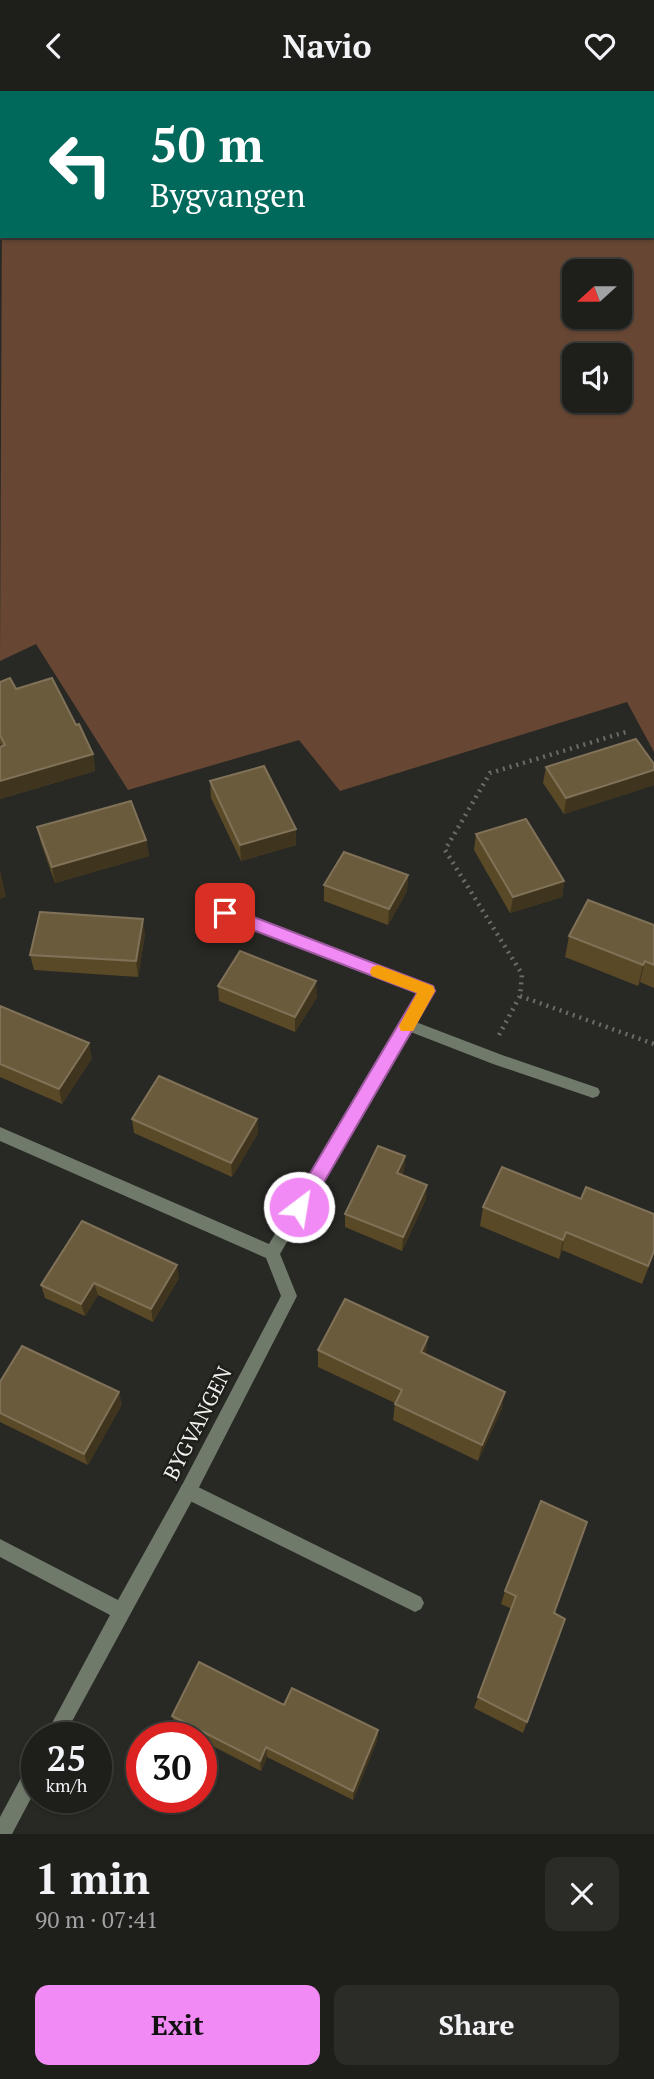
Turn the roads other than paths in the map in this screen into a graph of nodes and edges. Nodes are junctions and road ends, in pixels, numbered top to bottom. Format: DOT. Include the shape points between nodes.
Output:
graph roads {
  1 [pos="240,888"];
  2 [pos="408,1025"];
  3 [pos="593,1092"];
  4 [pos="0,1134"];
  5 [pos="272,1253"];
  6 [pos="188,1491"];
  7 [pos="0,1548"];
  8 [pos="415,1603"];
  9 [pos="122,1612"];
  10 [pos="62,1722"];
  11 [pos="21,1797"];
  12 [pos="1,1834"];
  1 -- 2 [label="street" via="225,913 427,991"];
  2 -- 3 [label="street"];
  2 -- 5 [label="street"];
  4 -- 5 [label="street"];
  5 -- 6 [label="street, BYGVANGEN" via="289,1296"];
  6 -- 8 [label="street"];
  6 -- 9 [label="street, BYGVANGEN"];
  7 -- 9 [label="street"];
  9 -- 10 [label="street, BYGVANGEN"];
  11 -- 12 [label="street"];
}
